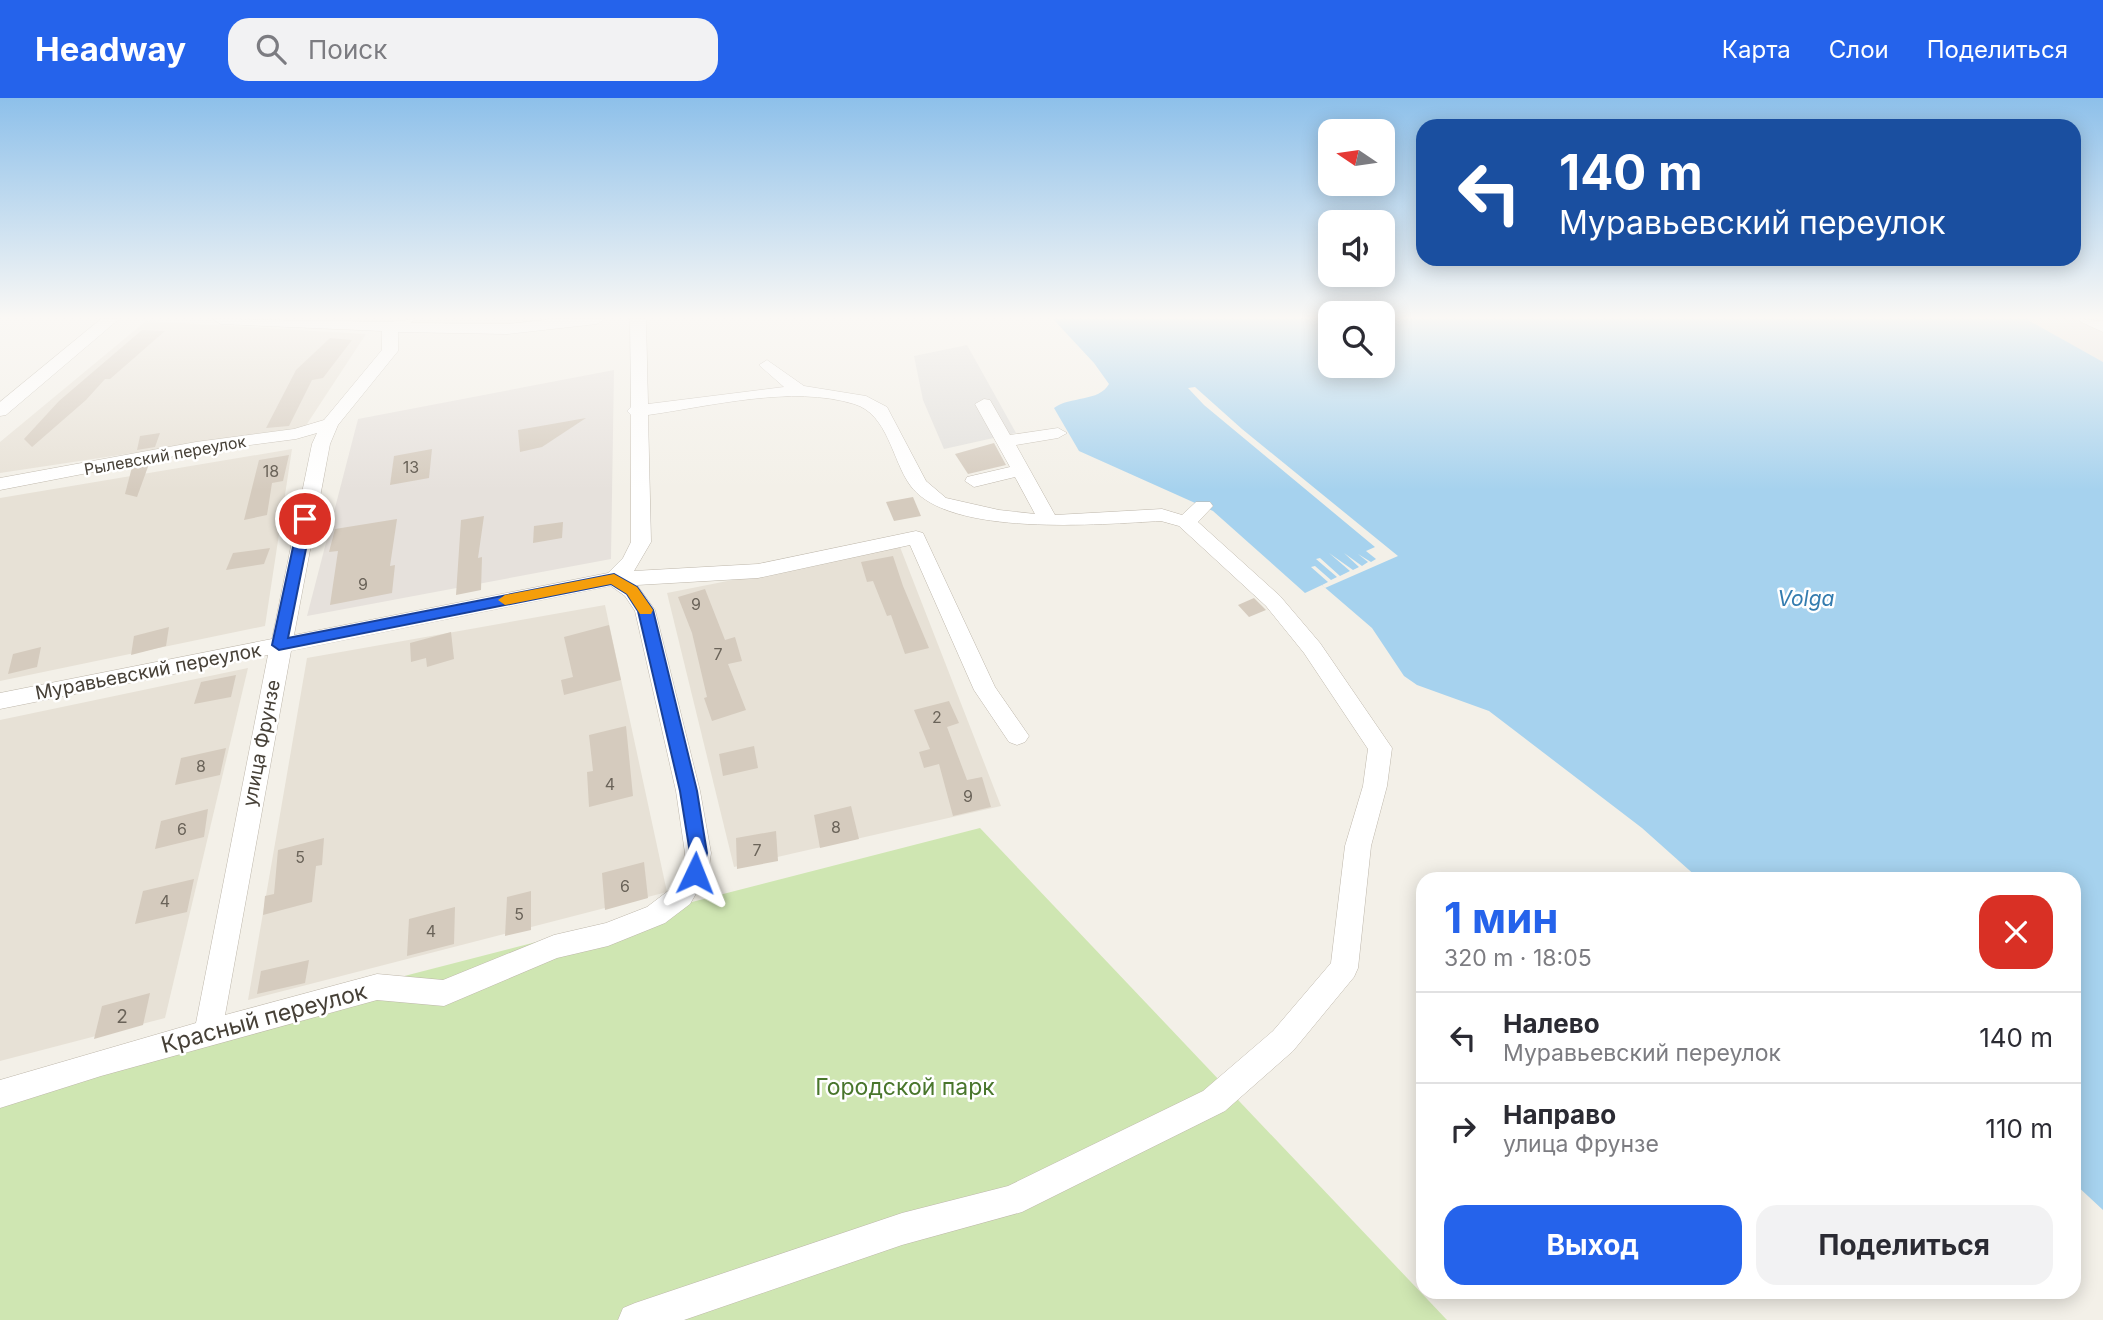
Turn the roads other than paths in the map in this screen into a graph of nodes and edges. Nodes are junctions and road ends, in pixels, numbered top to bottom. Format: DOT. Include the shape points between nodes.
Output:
graph roads {
  1 [pos="42,376"];
  2 [pos="369,376"];
  3 [pos="637,376"];
  4 [pos="781,376"];
  5 [pos="799,390"];
  6 [pos="984,404"];
  7 [pos="0,411"];
  8 [pos="636,411"];
  9 [pos="330,424"];
  10 [pos="1058,433"];
  11 [pos="1006,441"];
  12 [pos="1023,470"];
  13 [pos="974,481"];
  14 [pos="0,484"];
  15 [pos="1194,514"];
  16 [pos="1049,521"];
  17 [pos="614,579"];
  18 [pos="279,645"];
  19 [pos="0,701"];
  20 [pos="1017,736"];
  21 [pos="208,1034"];
  22 [pos="0,1094"];
  23 [pos="635,1320"];
  1 -- 7 [label="street"];
  2 -- 9 [label="street, улица Фрунзе"];
  3 -- 8 [label="street"];
  4 -- 5 [label="street"];
  5 -- 8 [label="street"];
  5 -- 16 [label="street" via="860,400 881,411 918,484 940,502 999,516"];
  6 -- 11 [label="street"];
  8 -- 17 [label="street" via="640,542 631,562"];
  9 -- 14 [label="street, Рылевский переулок" via="296,434 197,447"];
  9 -- 18 [label="street, улица Фрунзе" via="321,444"];
  10 -- 11 [label="street"];
  11 -- 12 [label="street"];
  12 -- 13 [label="street"];
  12 -- 16 [label="street"];
  15 -- 16 [label="street"];
  15 -- 23 [label="lane" via="1312,649 1380,748 1358,846 1345,968 1283,1041 1202,1107 1011,1201 902,1229"];
  17 -- 18 [label="street, Муравьевский переулок"];
  17 -- 20 [label="street, Муравьевский переулок" via="758,571 916,537 985,690"];
  17 -- 21 [label="street, Красный переулок" via="632,591 645,610 688,791 698,853 695,873 681,896 656,915 608,934 554,947 444,993 377,987"];
  18 -- 19 [label="street, Муравьевский переулок"];
  18 -- 21 [label="street, улица Фрунзе"];
  21 -- 22 [label="street, Красный переулок"];
}
